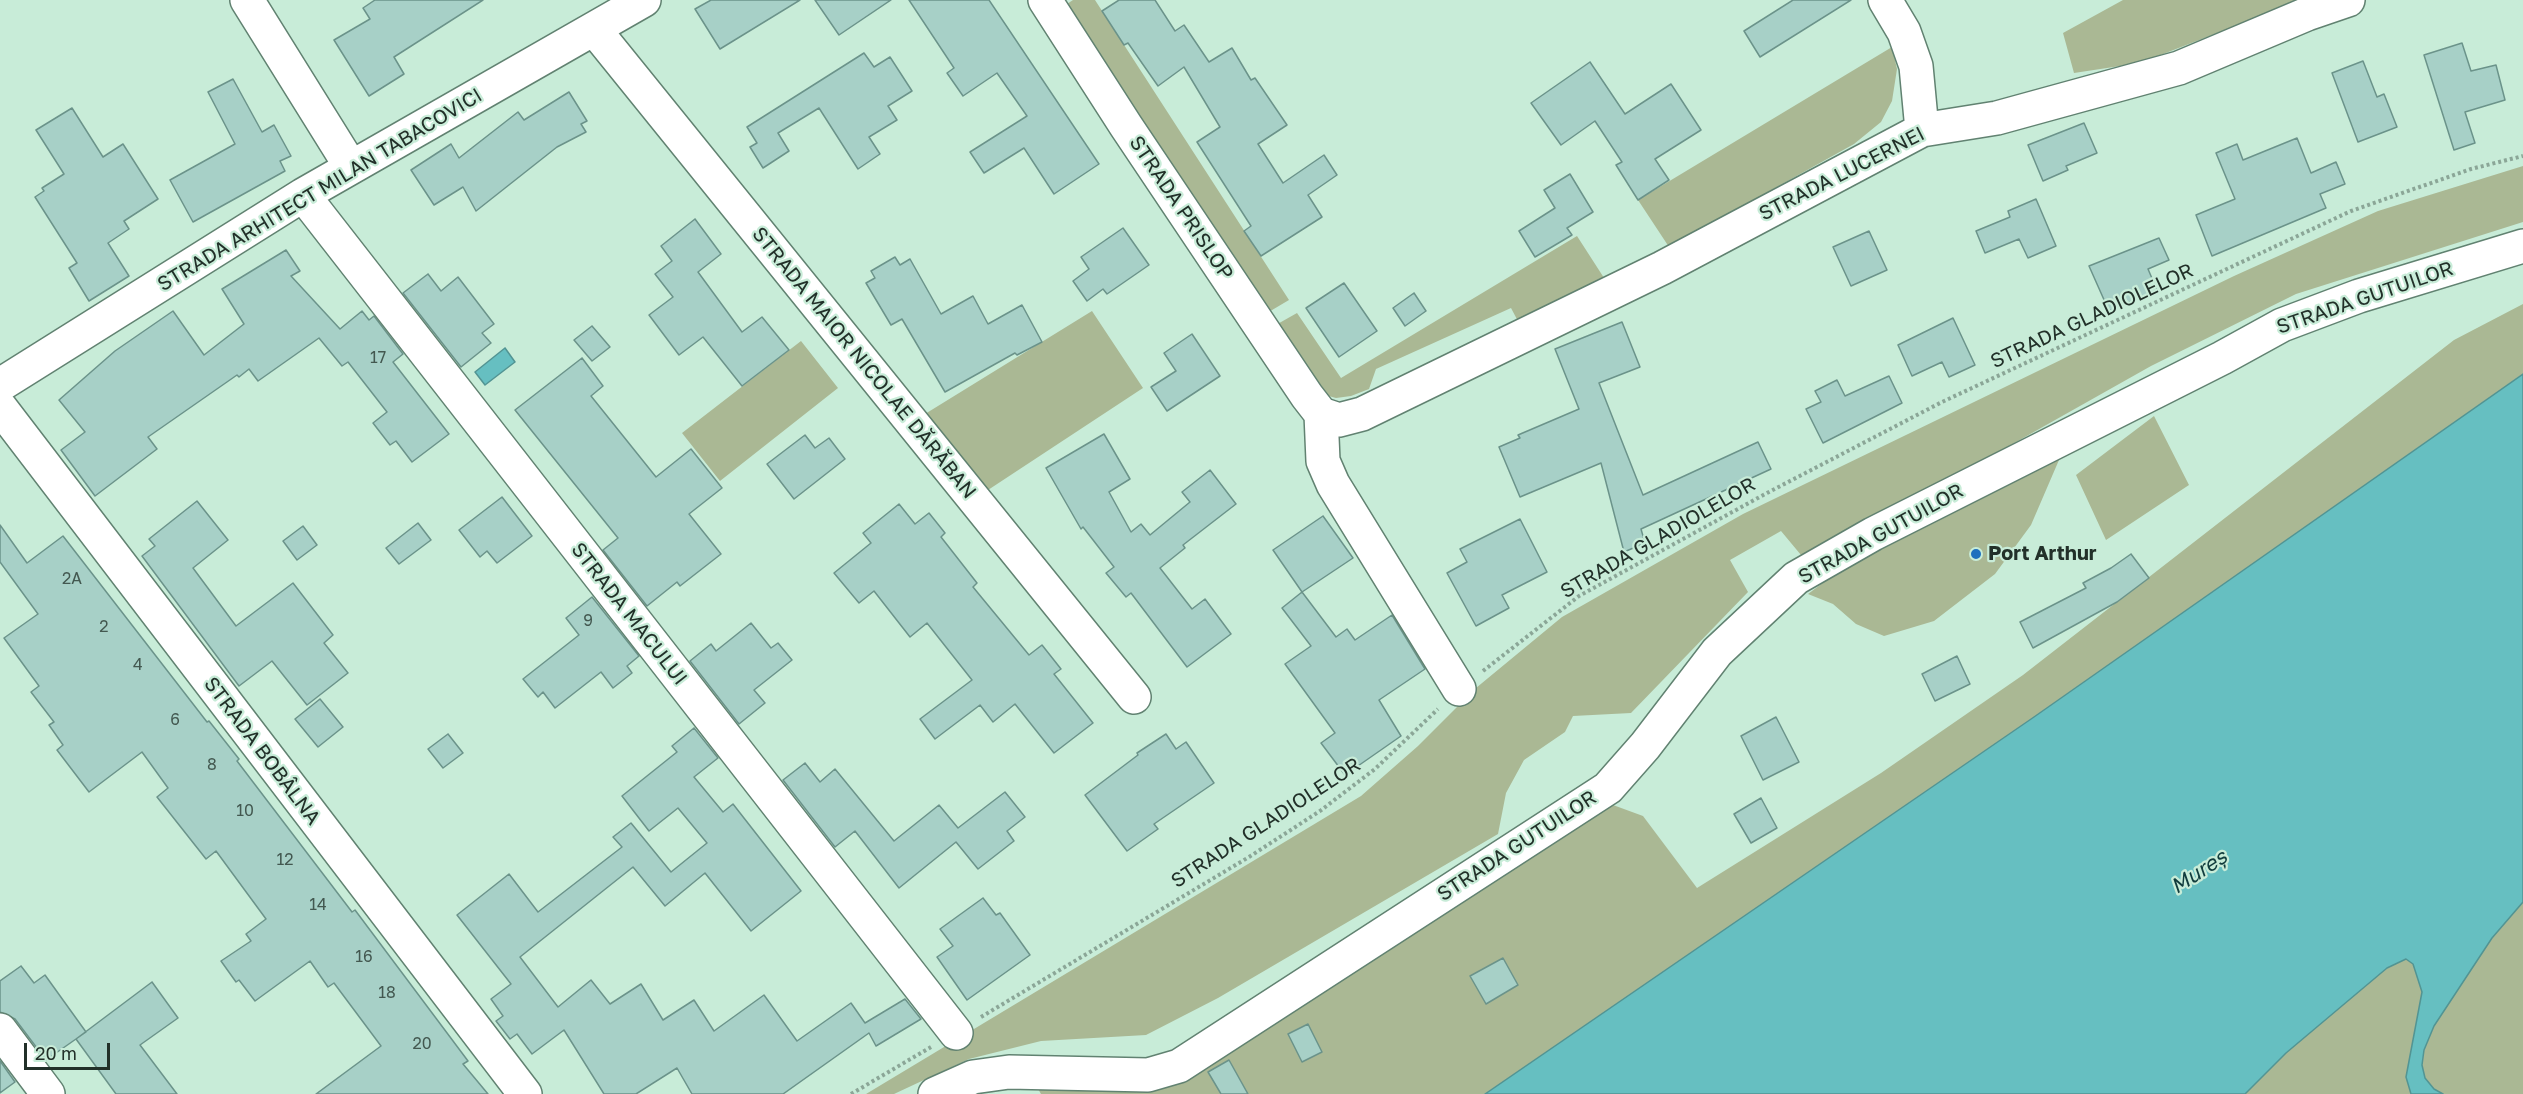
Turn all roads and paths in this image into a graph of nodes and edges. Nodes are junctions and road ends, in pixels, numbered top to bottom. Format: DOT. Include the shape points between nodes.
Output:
graph roads {
  1 [pos="247,0"];
  2 [pos="1044,0"];
  3 [pos="1885,0"];
  4 [pos="2348,0"];
  5 [pos="636,2"];
  6 [pos="594,29"];
  7 [pos="1922,130"];
  8 [pos="2523,156"];
  9 [pos="351,167"];
  10 [pos="303,195"];
  11 [pos="2523,246"];
  12 [pos="0,385"];
  13 [pos="0,407"];
  14 [pos="1321,414"];
  15 [pos="1459,689"];
  16 [pos="1134,697"];
  17 [pos="0,1030"];
  18 [pos="956,1032"];
  19 [pos="48,1094"];
  20 [pos="525,1094"];
  21 [pos="851,1094"];
  22 [pos="935,1094"];
  1 -- 9 [label="street"];
  2 -- 14 [label="street, STRADA PRISLOP"];
  3 -- 7 [label="street" via="1904,32 1916,66"];
  4 -- 7 [label="street, STRADA LUCERNEI" via="2179,68 1997,118"];
  5 -- 6 [label="street, STRADA ARHITECT MILAN TABACOVICI"];
  6 -- 9 [label="street, STRADA ARHITECT MILAN TABACOVICI"];
  6 -- 16 [label="street, STRADA MAIOR NICOLAE DĂRĂBAN"];
  7 -- 14 [label="street, STRADA LUCERNEI" via="1662,268 1362,414 1339,420"];
  8 -- 15 [label="path, STRADA GLADIOLELOR" via="2471,169 2351,210 1942,402 1579,596"];
  9 -- 10 [label="street, STRADA ARHITECT MILAN TABACOVICI"];
  10 -- 12 [label="street, STRADA ARHITECT MILAN TABACOVICI"];
  10 -- 18 [label="street, STRADA MACULUI"];
  11 -- 22 [label="street, STRADA GUTUILOR" via="2282,324 1873,534 1796,578 1717,652 1645,747 1608,788 1179,1066 1148,1075 1009,1072 973,1077"];
  13 -- 20 [label="street, STRADA BOBÂLNA"];
  14 -- 15 [label="street" via="1323,461 1333,484"];
  15 -- 18 [label="path, STRADA GLADIOLELOR" via="1375,769 1320,811"];
  17 -- 19 [label="street"];
  18 -- 21 [label="path, STRADA GLADIOLELOR"];
}
